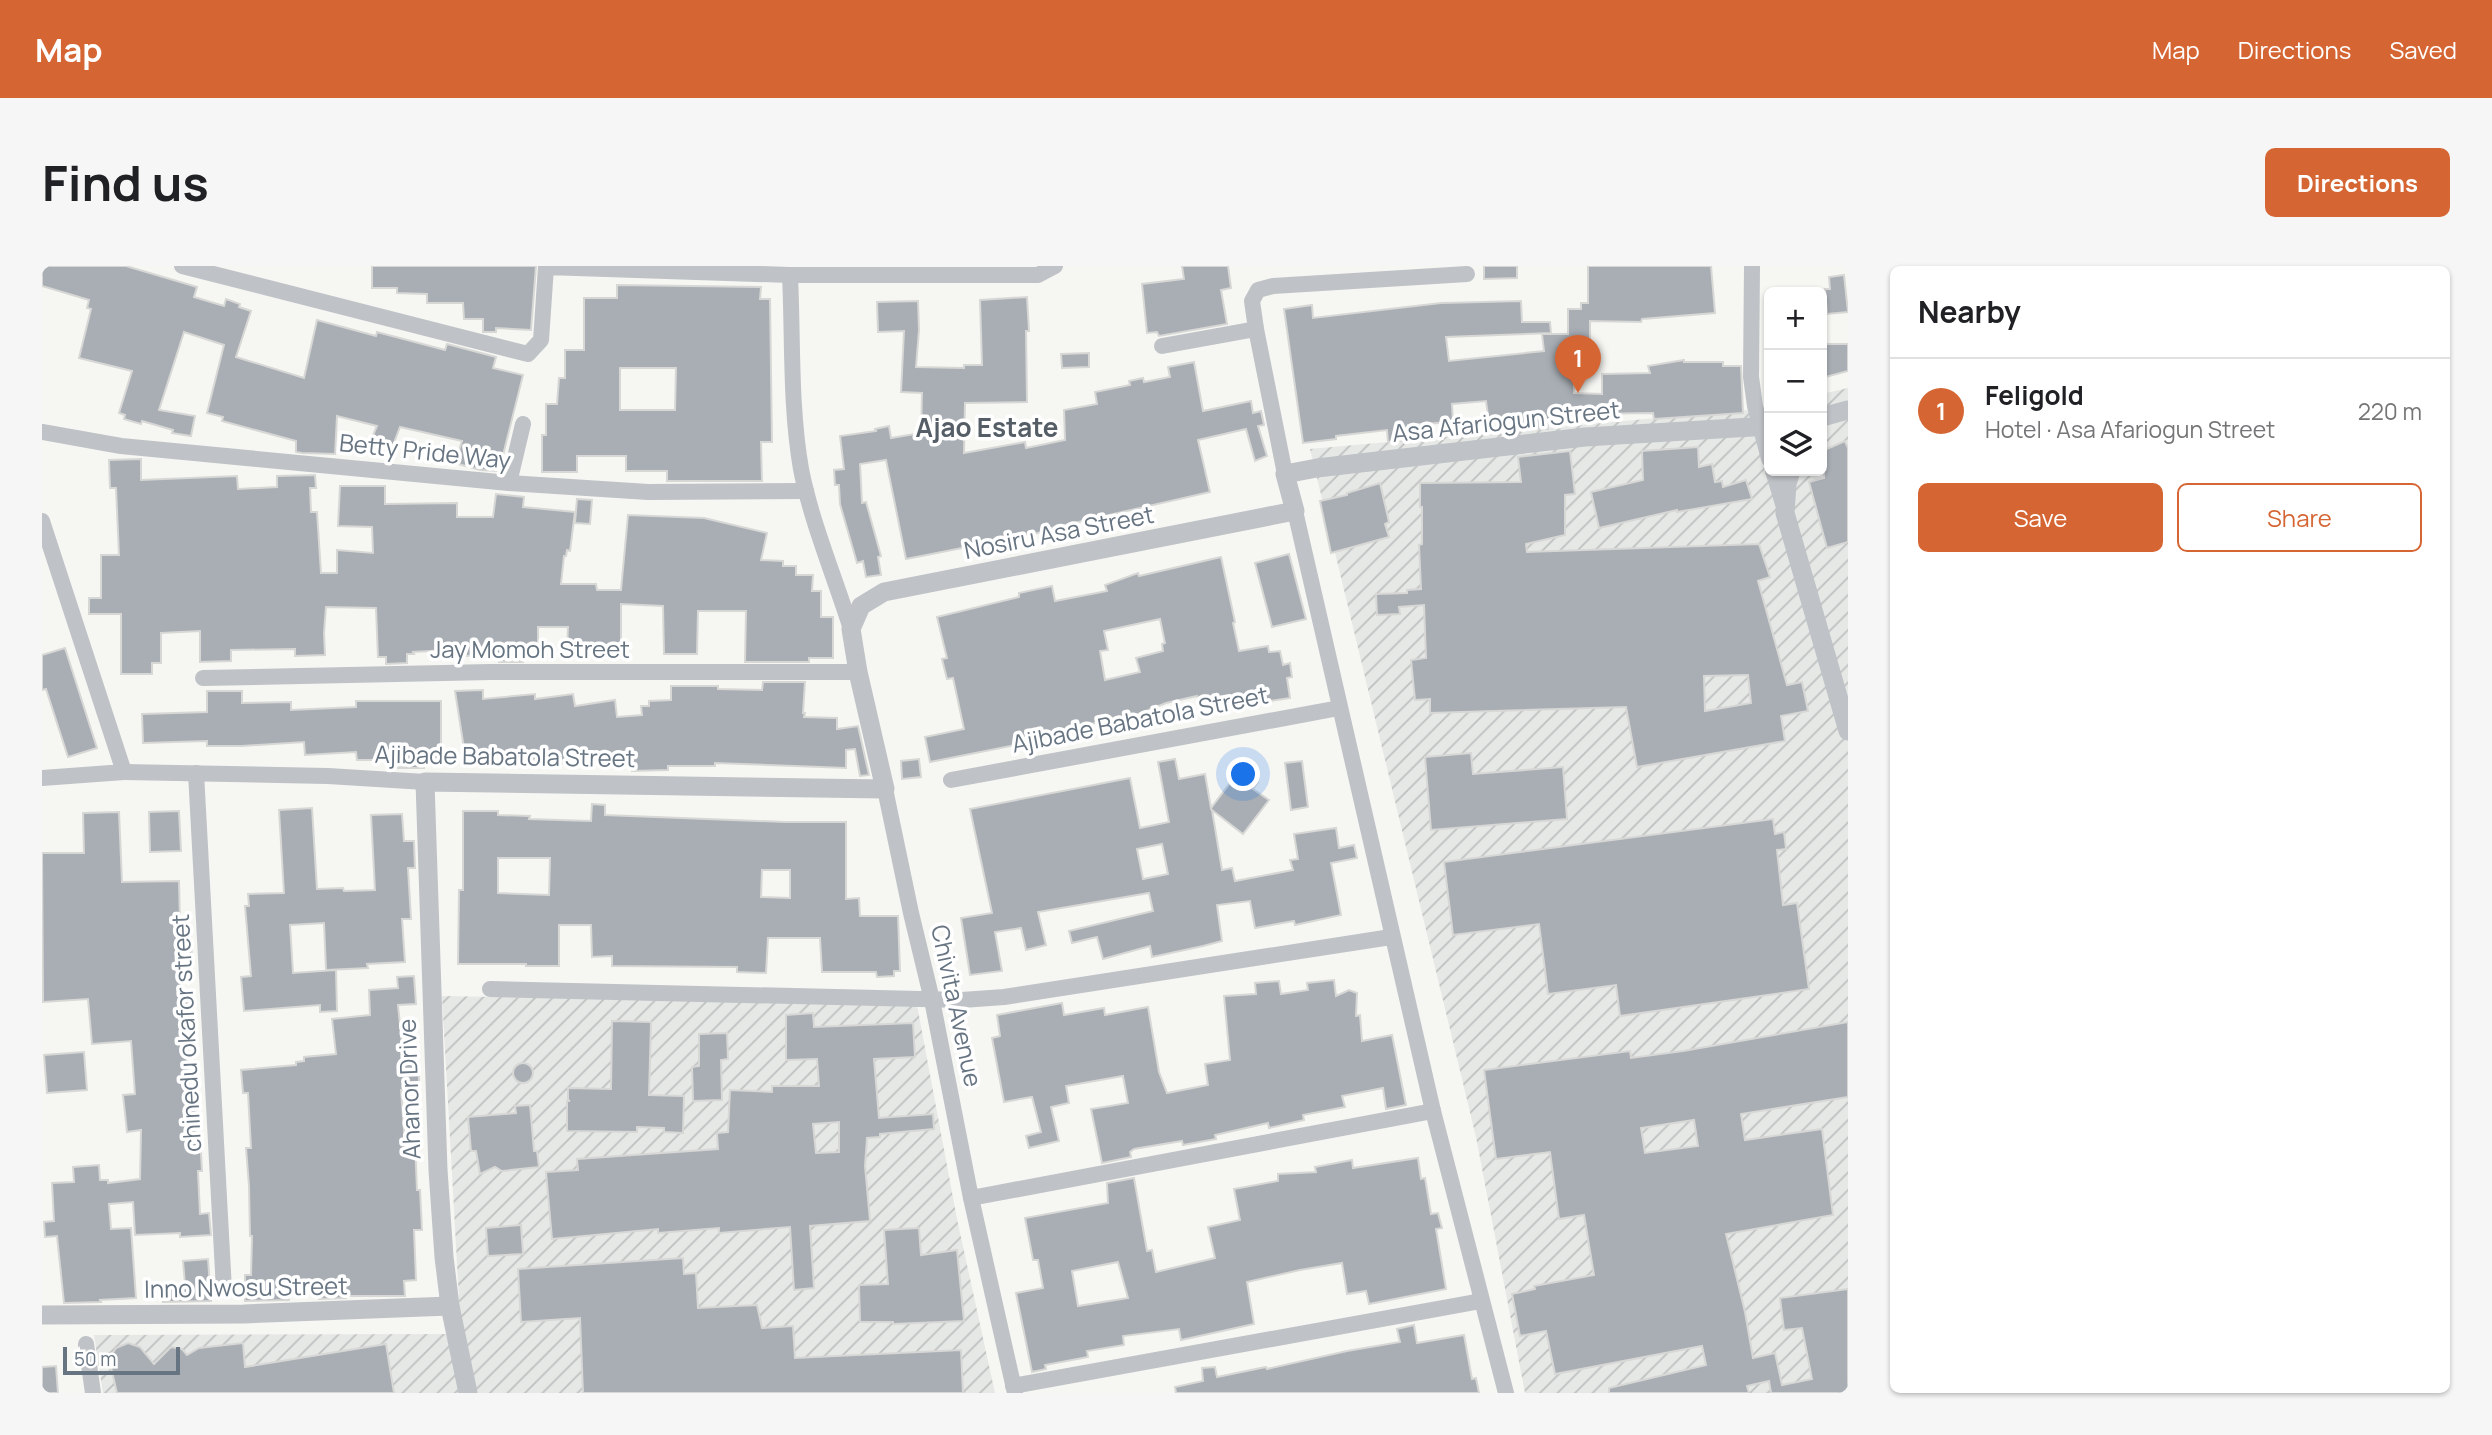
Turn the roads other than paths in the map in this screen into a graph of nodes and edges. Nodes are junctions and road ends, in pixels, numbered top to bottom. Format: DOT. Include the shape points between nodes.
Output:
graph roads {
  1 [pos="182,266"];
  2 [pos="546,266"];
  3 [pos="1752,266"];
  4 [pos="1054,267"];
  5 [pos="1467,274"];
  6 [pos="790,275"];
  7 [pos="1256,329"];
  8 [pos="1162,346"];
  9 [pos="1848,410"];
  10 [pos="1827,417"];
  11 [pos="1764,422"];
  12 [pos="523,424"];
  13 [pos="1764,426"];
  14 [pos="42,432"];
  15 [pos="1285,474"];
  16 [pos="1774,476"];
  17 [pos="1789,476"];
  18 [pos="509,483"];
  19 [pos="806,491"];
  20 [pos="1295,511"];
  21 [pos="1785,513"];
  22 [pos="42,522"];
  23 [pos="851,629"];
  24 [pos="858,672"];
  25 [pos="204,678"];
  26 [pos="1339,708"];
  27 [pos="1848,731"];
  28 [pos="124,772"];
  29 [pos="196,773"];
  30 [pos="42,778"];
  31 [pos="951,780"];
  32 [pos="425,782"];
  33 [pos="886,789"];
  34 [pos="1391,937"];
  35 [pos="490,989"];
  36 [pos="932,1000"];
  37 [pos="1433,1111"];
  38 [pos="971,1198"];
  39 [pos="224,1290"];
  40 [pos="1482,1301"];
  41 [pos="450,1306"];
  42 [pos="42,1315"];
  43 [pos="86,1344"];
  44 [pos="1014,1390"];
  45 [pos="93,1393"];
  46 [pos="468,1393"];
  47 [pos="1506,1393"];
  1 -- 2 [label="street" via="528,354 541,340"];
  2 -- 6 [label="street"];
  3 -- 11 [label="street" via="1751,377"];
  4 -- 6 [label="street" via="1038,275"];
  5 -- 7 [label="street" via="1273,286 1258,290 1252,300"];
  6 -- 19 [label="street" via="796,419"];
  7 -- 8 [label="street"];
  7 -- 15 [label="street"];
  9 -- 10 [label="street"];
  12 -- 18 [label="street"];
  13 -- 15 [label="street, Asa Afariogun Street" via="1586,437"];
  14 -- 18 [label="street, Betty Pride Way" via="121,446"];
  15 -- 20 [label="street"];
  16 -- 21 [label="street"];
  17 -- 21 [label="street"];
  18 -- 19 [label="street, Betty Pride Way" via="648,492"];
  19 -- 23 [label="street"];
  20 -- 23 [label="street, Nosiru Asa Street" via="884,592 861,606"];
  20 -- 26 [label="street"];
  21 -- 27 [label="street"];
  22 -- 28 [label="street"];
  23 -- 24 [label="street, Chivita Avenue"];
  24 -- 25 [label="street, Jay Momoh Street"];
  24 -- 33 [label="street, Chivita Avenue"];
  26 -- 31 [label="street, Ajibade Babatola Street"];
  26 -- 34 [label="street"];
  28 -- 29 [label="street, Ajibade Babatola Street"];
  28 -- 30 [label="street, Ajibade Babatola Street"];
  29 -- 32 [label="street, Ajibade Babatola Street"];
  29 -- 39 [label="street, chinedu okafor street"];
  32 -- 33 [label="street, Ajibade Babatola Street"];
  32 -- 41 [label="street, Ahanor Drive" via="438,1170"];
  33 -- 36 [label="street, Chivita Avenue"];
  34 -- 36 [label="street" via="1004,997"];
  34 -- 37 [label="street"];
  35 -- 36 [label="street"];
  36 -- 38 [label="street, Chivita Avenue"];
  37 -- 38 [label="street"];
  37 -- 40 [label="street"];
  38 -- 44 [label="street, Chivita Avenue"];
  40 -- 44 [label="street"];
  40 -- 47 [label="street"];
  41 -- 42 [label="street, Inno Nwosu Street"];
  41 -- 46 [label="street, Ahanor Drive"];
  43 -- 45 [label="street"];
}
